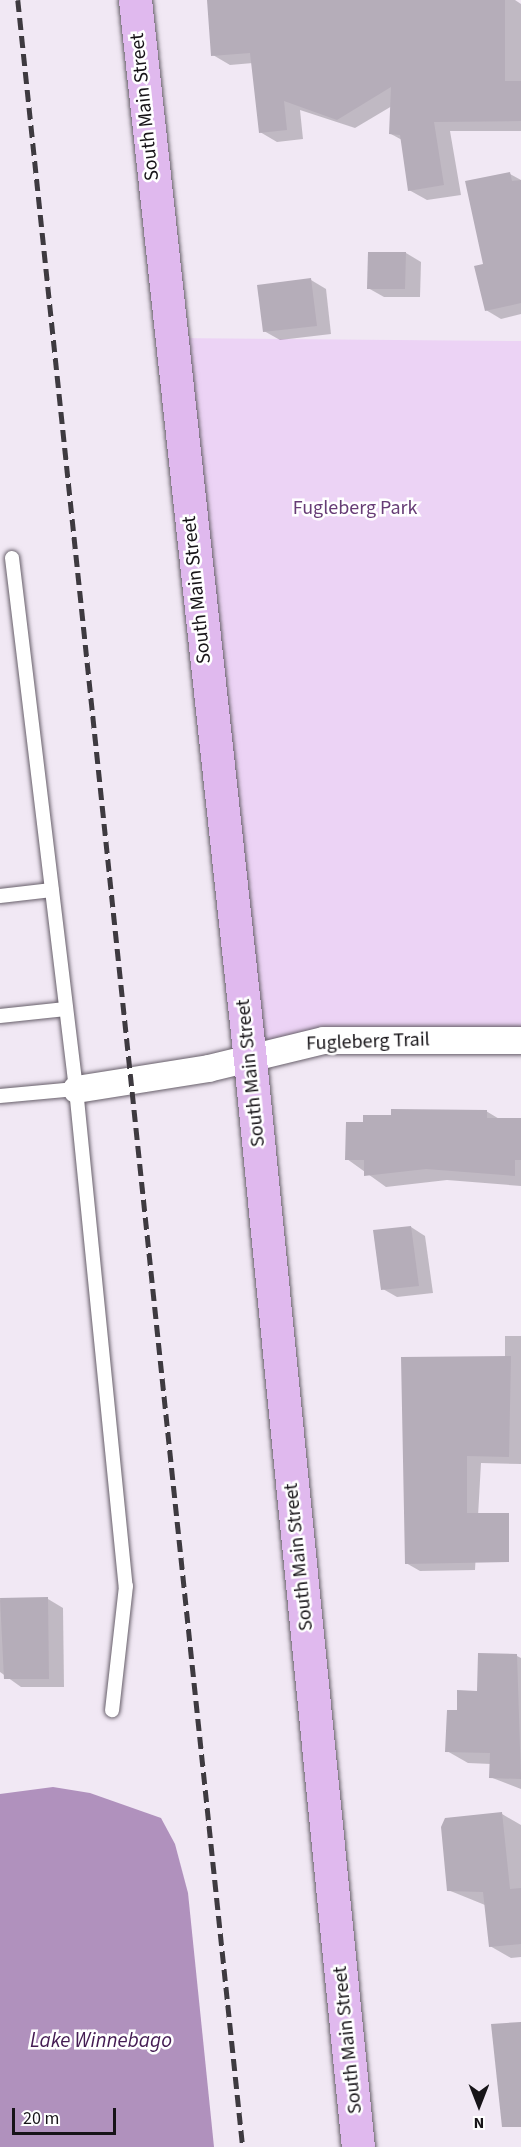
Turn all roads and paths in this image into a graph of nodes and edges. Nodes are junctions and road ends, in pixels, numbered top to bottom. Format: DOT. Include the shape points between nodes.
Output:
graph roads {
  1 [pos="135,0"];
  2 [pos="12,558"];
  3 [pos="52,890"];
  4 [pos="0,896"];
  5 [pos="66,1009"];
  6 [pos="0,1016"];
  7 [pos="521,1040"];
  8 [pos="250,1060"];
  9 [pos="76,1089"];
  10 [pos="0,1096"];
  11 [pos="112,1710"];
  12 [pos="358,2147"];
  1 -- 8 [label="main road, South Main Street"];
  2 -- 3 [label="lane"];
  3 -- 4 [label="lane"];
  3 -- 5 [label="lane"];
  5 -- 6 [label="lane"];
  5 -- 9 [label="lane"];
  7 -- 8 [label="street, Fugleberg Trail" via="323,1040"];
  8 -- 9 [label="street, Fugleberg Trail"];
  8 -- 12 [label="main road, South Main Street"];
  9 -- 10 [label="lane"];
  9 -- 11 [label="lane" via="126,1586"];
}
